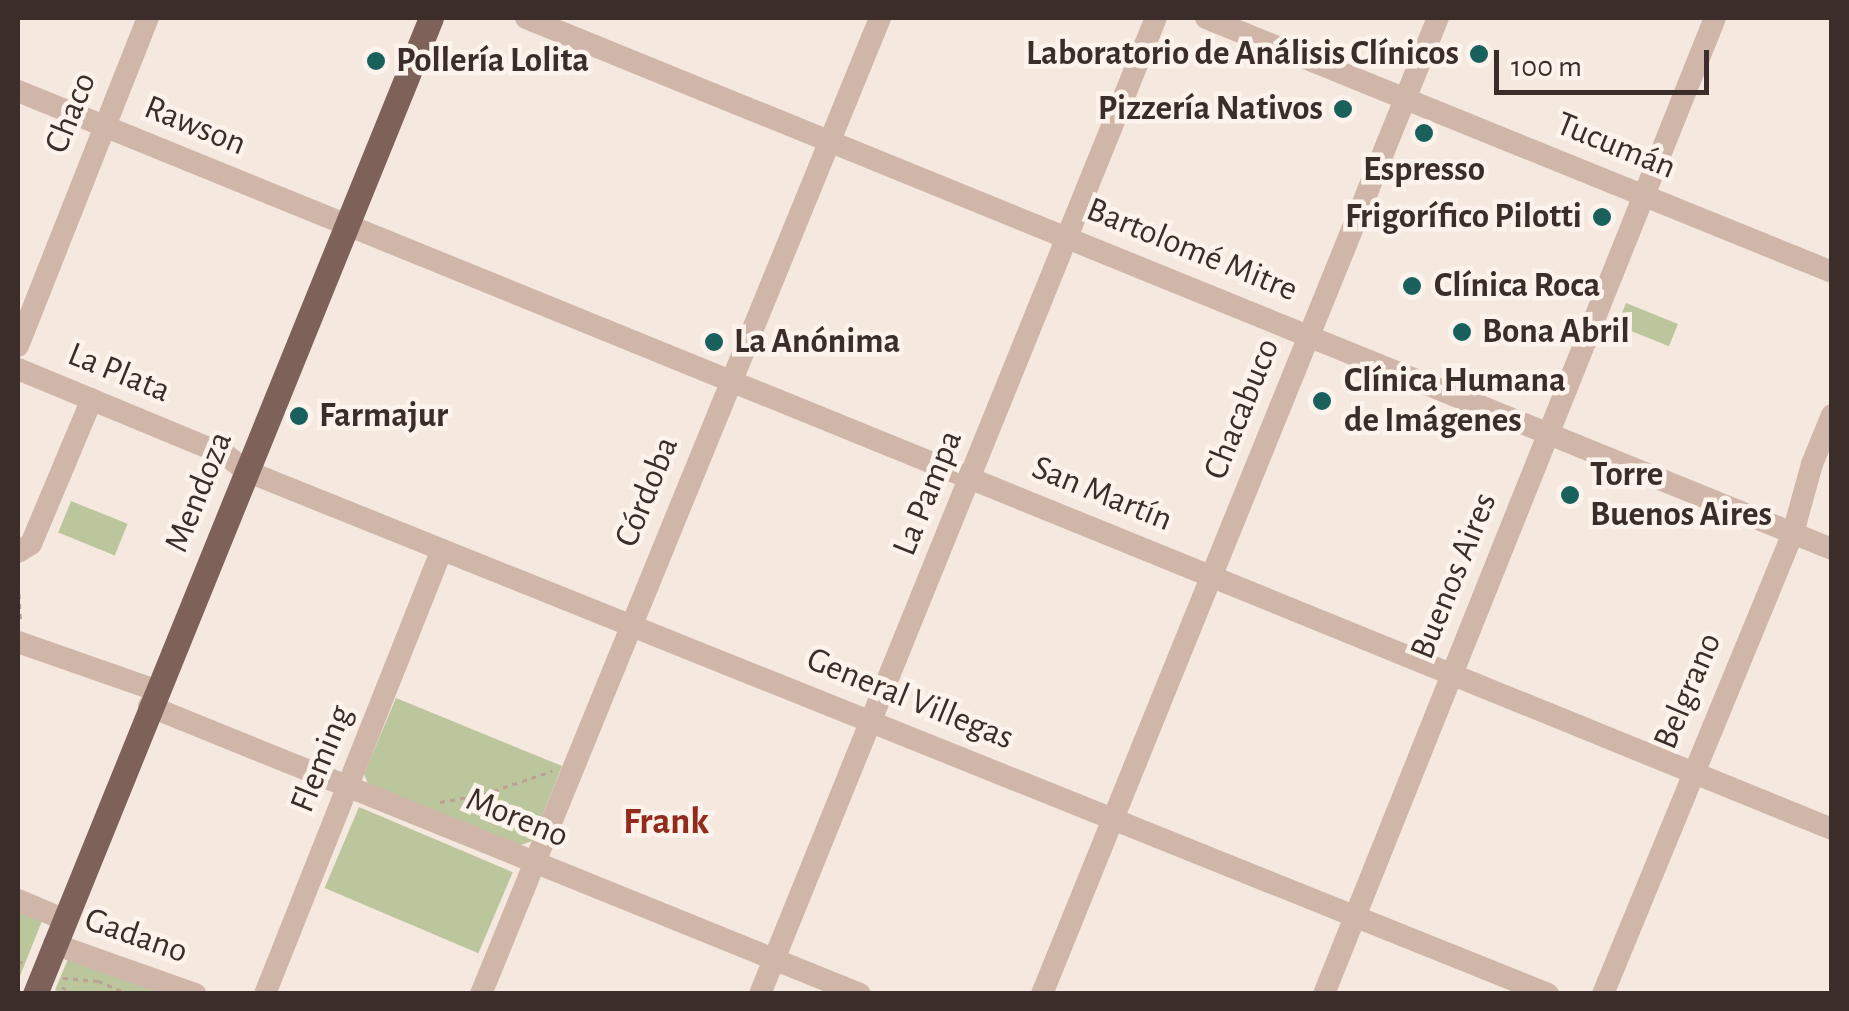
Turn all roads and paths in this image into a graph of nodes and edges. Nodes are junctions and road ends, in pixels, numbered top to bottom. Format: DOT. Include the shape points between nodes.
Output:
graph roads {
  1 [pos="148,18"];
  2 [pos="431,18"];
  3 [pos="526,18"];
  4 [pos="880,18"];
  5 [pos="1156,18"];
  6 [pos="1206,18"];
  7 [pos="1438,18"];
  8 [pos="1715,18"];
  9 [pos="18,92"];
  10 [pos="1406,99"];
  11 [pos="103,126"];
  12 [pos="830,140"];
  13 [pos="1643,196"];
  14 [pos="346,226"];
  15 [pos="1068,237"];
  16 [pos="1832,272"];
  17 [pos="1310,336"];
  18 [pos="18,346"];
  19 [pos="18,369"];
  20 [pos="730,380"];
  21 [pos="92,400"];
  22 [pos="1832,414"];
  23 [pos="1549,433"];
  24 [pos="246,471"];
  25 [pos="971,478"];
  26 [pos="1793,533"];
  27 [pos="1832,548"];
  28 [pos="442,550"];
  29 [pos="18,552"];
  30 [pos="18,574"];
  31 [pos="1212,576"];
  32 [pos="631,625"];
  33 [pos="20,642"];
  34 [pos="1452,674"];
  35 [pos="152,698"];
  36 [pos="874,722"];
  37 [pos="559,764"];
  38 [pos="1691,773"];
  39 [pos="349,787"];
  40 [pos="434,804"];
  41 [pos="1114,819"];
  42 [pos="1832,829"];
  43 [pos="534,863"];
  44 [pos="18,900"];
  45 [pos="1357,915"];
  46 [pos="63,919"];
  47 [pos="54,944"];
  48 [pos="774,959"];
  49 [pos="61,977"];
  50 [pos="36,992"];
  51 [pos="128,994"];
  52 [pos="195,994"];
  53 [pos="265,994"];
  54 [pos="481,994"];
  55 [pos="760,994"];
  56 [pos="860,994"];
  57 [pos="1042,994"];
  58 [pos="1324,994"];
  59 [pos="1548,994"];
  60 [pos="1604,994"];
  1 -- 11 [label="street, Chaco"];
  2 -- 14 [label="main road, Mendoza"];
  3 -- 12 [label="street, Bartolomé Mitre"];
  4 -- 12 [label="street, Córdoba"];
  5 -- 15 [label="street, La Pampa"];
  6 -- 10 [label="street, Tucumán"];
  7 -- 10 [label="street, Chacabuco"];
  8 -- 13 [label="street, Buenos Aires"];
  9 -- 11 [label="street, Rawson"];
  10 -- 13 [label="street, Tucumán"];
  10 -- 17 [label="street, Chacabuco"];
  11 -- 14 [label="street, Rawson"];
  11 -- 18 [label="street, Chaco"];
  12 -- 15 [label="street, Bartolomé Mitre"];
  12 -- 20 [label="street, Córdoba"];
  13 -- 16 [label="street, Tucumán"];
  13 -- 23 [label="street, Buenos Aires"];
  14 -- 20 [label="street, San Martín"];
  14 -- 24 [label="main road, Mendoza"];
  15 -- 17 [label="street, Bartolomé Mitre"];
  15 -- 25 [label="street, La Pampa"];
  17 -- 23 [label="street, Bartolomé Mitre"];
  17 -- 31 [label="street, Chacabuco"];
  19 -- 21 [label="street, La Plata"];
  20 -- 25 [label="street, San Martín"];
  20 -- 32 [label="street, Córdoba"];
  21 -- 24 [label="street, La Plata" via="226,454"];
  21 -- 29 [label="street" via="31,544"];
  22 -- 26 [label="street, Belgrano"];
  23 -- 26 [label="street, Bartolomé Mitre"];
  23 -- 34 [label="street, Buenos Aires"];
  24 -- 28 [label="street, General Villegas"];
  24 -- 35 [label="main road, Mendoza"];
  25 -- 31 [label="street, San Martín"];
  25 -- 36 [label="street, La Pampa"];
  26 -- 27 [label="street, Bartolomé Mitre"];
  26 -- 38 [label="street, Belgrano"];
  28 -- 32 [label="street, General Villegas"];
  28 -- 39 [label="street, Fleming"];
  30 -- 33 [label="path"];
  31 -- 34 [label="street, San Martín"];
  31 -- 41 [label="street, Chacabuco"];
  32 -- 36 [label="street, General Villegas"];
  32 -- 43 [label="street, Córdoba"];
  33 -- 35 [label="street, Moreno"];
  34 -- 38 [label="street, San Martín"];
  34 -- 45 [label="street, Buenos Aires"];
  35 -- 39 [label="street, Moreno"];
  35 -- 46 [label="main road, Mendoza"];
  36 -- 41 [label="street, General Villegas"];
  36 -- 48 [label="street, La Pampa"];
  37 -- 40 [label="path" via="519,783"];
  38 -- 42 [label="street, San Martín"];
  38 -- 60 [label="street, Belgrano"];
  39 -- 43 [label="street, Moreno"];
  39 -- 53 [label="street, Fleming"];
  41 -- 45 [label="street, General Villegas"];
  41 -- 57 [label="street, Chacabuco"];
  43 -- 48 [label="street, Moreno"];
  43 -- 54 [label="street, Córdoba"];
  44 -- 46 [label="street"];
  45 -- 58 [label="street, Buenos Aires"];
  45 -- 59 [label="street, General Villegas"];
  46 -- 47 [label="main road, Mendoza"];
  47 -- 50 [label="main road, Mendoza"];
  47 -- 52 [label="street, Gadano"];
  48 -- 55 [label="street, La Pampa"];
  48 -- 56 [label="street, Moreno"];
  49 -- 51 [label="path" via="98,981"];
}
